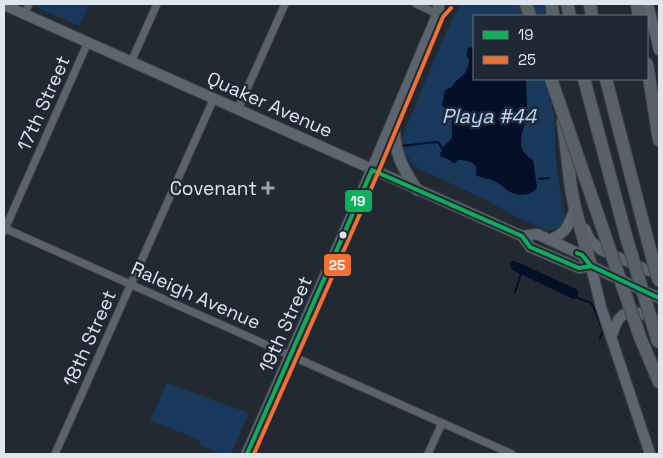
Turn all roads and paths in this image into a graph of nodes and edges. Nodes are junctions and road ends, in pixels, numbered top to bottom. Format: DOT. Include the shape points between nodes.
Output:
graph roads {
  1 [pos="28,4"];
  2 [pos="157,4"];
  3 [pos="285,4"];
  4 [pos="416,4"];
  5 [pos="446,4"];
  6 [pos="648,4"];
  7 [pos="4,5"];
  8 [pos="438,9"];
  9 [pos="24,14"];
  10 [pos="88,42"];
  11 [pos="659,50"];
  12 [pos="131,62"];
  13 [pos="648,70"];
  14 [pos="552,80"];
  15 [pos="559,80"];
  16 [pos="584,80"];
  17 [pos="606,80"];
  18 [pos="214,98"];
  19 [pos="238,109"];
  20 [pos="395,116"];
  21 [pos="659,140"];
  22 [pos="372,170"];
  23 [pos="417,190"];
  24 [pos="575,208"];
  25 [pos="4,229"];
  26 [pos="522,236"];
  27 [pos="549,240"];
  28 [pos="591,266"];
  29 [pos="659,275"];
  30 [pos="659,281"];
  31 [pos="131,284"];
  32 [pos="659,298"];
  33 [pos="659,321"];
  34 [pos="611,338"];
  35 [pos="659,344"];
  36 [pos="291,356"];
  37 [pos="659,382"];
  38 [pos="442,423"];
  39 [pos="55,454"];
  40 [pos="247,454"];
  41 [pos="428,454"];
  42 [pos="512,454"];
  43 [pos="650,454"];
  1 -- 9 [label="street"];
  2 -- 12 [label="street"];
  3 -- 19 [label="street"];
  4 -- 8 [label="street"];
  5 -- 8 [label="main road, 19th Street"];
  6 -- 11 [label="main road"];
  7 -- 9 [label="main road, Quaker Avenue"];
  8 -- 20 [label="main road, 19th Street"];
  9 -- 10 [label="main road, Quaker Avenue"];
  10 -- 12 [label="main road, Quaker Avenue"];
  10 -- 25 [label="street, 17th Street"];
  12 -- 18 [label="main road, Quaker Avenue"];
  13 -- 21 [label="highway"];
  14 -- 37 [label="highway, bridge" via="640,337"];
  15 -- 24 [label="highway"];
  16 -- 35 [label="highway, bridge"];
  17 -- 30 [label="highway, bridge"];
  18 -- 19 [label="main road, Quaker Avenue"];
  18 -- 31 [label="street, 18th Street"];
  19 -- 22 [label="main road, Quaker Avenue"];
  20 -- 22 [label="main road, 19th Street"];
  20 -- 23 [label="main road" via="396,148 404,170"];
  22 -- 23 [label="main road, Quaker Avenue"];
  22 -- 36 [label="main road, 19th Street"];
  23 -- 26 [label="main road, Quaker Avenue"];
  24 -- 27 [label="main road" via="564,232"];
  24 -- 28 [label="highway"];
  24 -- 29 [label="main road" via="596,246"];
  25 -- 31 [label="street, Raleigh Avenue"];
  26 -- 27 [label="main road, Quaker Avenue" via="537,234"];
  26 -- 28 [label="main road, Quaker Avenue" via="530,247 579,268"];
  27 -- 28 [label="main road, Quaker Avenue" via="582,255"];
  28 -- 32 [label="main road, Quaker Avenue"];
  28 -- 34 [label="main road"];
  31 -- 36 [label="street, Raleigh Avenue"];
  31 -- 39 [label="street, 18th Street"];
  33 -- 34 [label="main road" via="629,312 618,320"];
  34 -- 43 [label="main road"];
  36 -- 38 [label="street, Raleigh Avenue"];
  36 -- 40 [label="main road, 19th Street"];
  38 -- 41 [label="street"];
  38 -- 42 [label="street, Raleigh Avenue"];
}
